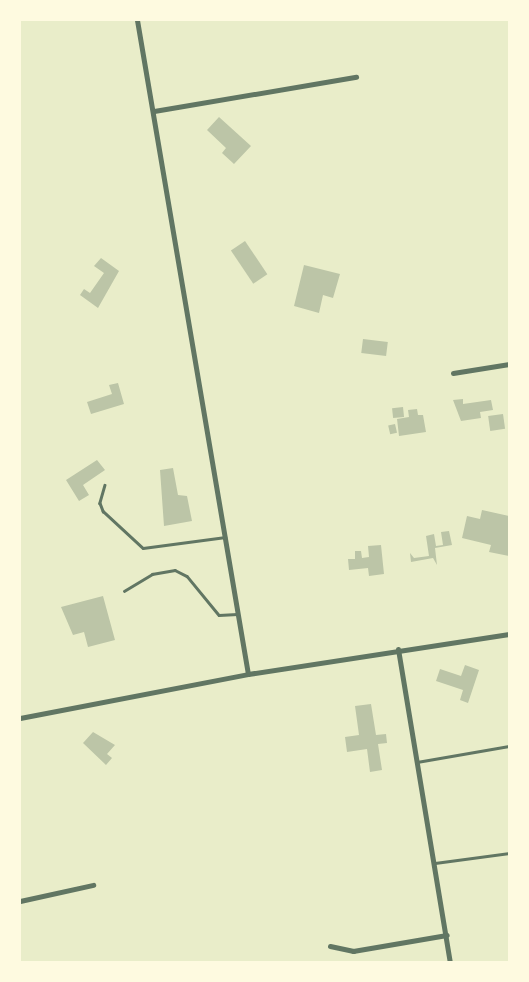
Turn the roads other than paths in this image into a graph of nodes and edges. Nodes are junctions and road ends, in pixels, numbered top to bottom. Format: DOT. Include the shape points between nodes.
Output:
graph roads {
  1 [pos="137,20"];
  2 [pos="356,77"];
  3 [pos="154,111"];
  4 [pos="509,364"];
  5 [pos="453,373"];
  6 [pos="105,485"];
  7 [pos="225,536"];
  8 [pos="124,591"];
  9 [pos="237,614"];
  10 [pos="509,634"];
  11 [pos="398,649"];
  12 [pos="248,674"];
  13 [pos="20,718"];
  14 [pos="509,746"];
  15 [pos="417,762"];
  16 [pos="509,853"];
  17 [pos="434,863"];
  18 [pos="93,885"];
  19 [pos="20,901"];
  20 [pos="447,935"];
  21 [pos="330,946"];
  22 [pos="450,962"];
  1 -- 3 [label="street"];
  2 -- 3 [label="street"];
  3 -- 7 [label="street"];
  4 -- 5 [label="street"];
  6 -- 7 [label="lane" via="100,503 103,511 143,548"];
  7 -- 9 [label="street"];
  8 -- 9 [label="lane" via="152,574 175,570 187,576 219,615"];
  9 -- 12 [label="street"];
  10 -- 11 [label="street"];
  11 -- 12 [label="street"];
  11 -- 15 [label="street"];
  12 -- 13 [label="street"];
  14 -- 15 [label="lane"];
  15 -- 17 [label="street"];
  16 -- 17 [label="lane"];
  17 -- 20 [label="street"];
  18 -- 19 [label="street"];
  20 -- 21 [label="street" via="353,951"];
  20 -- 22 [label="street"];
}
